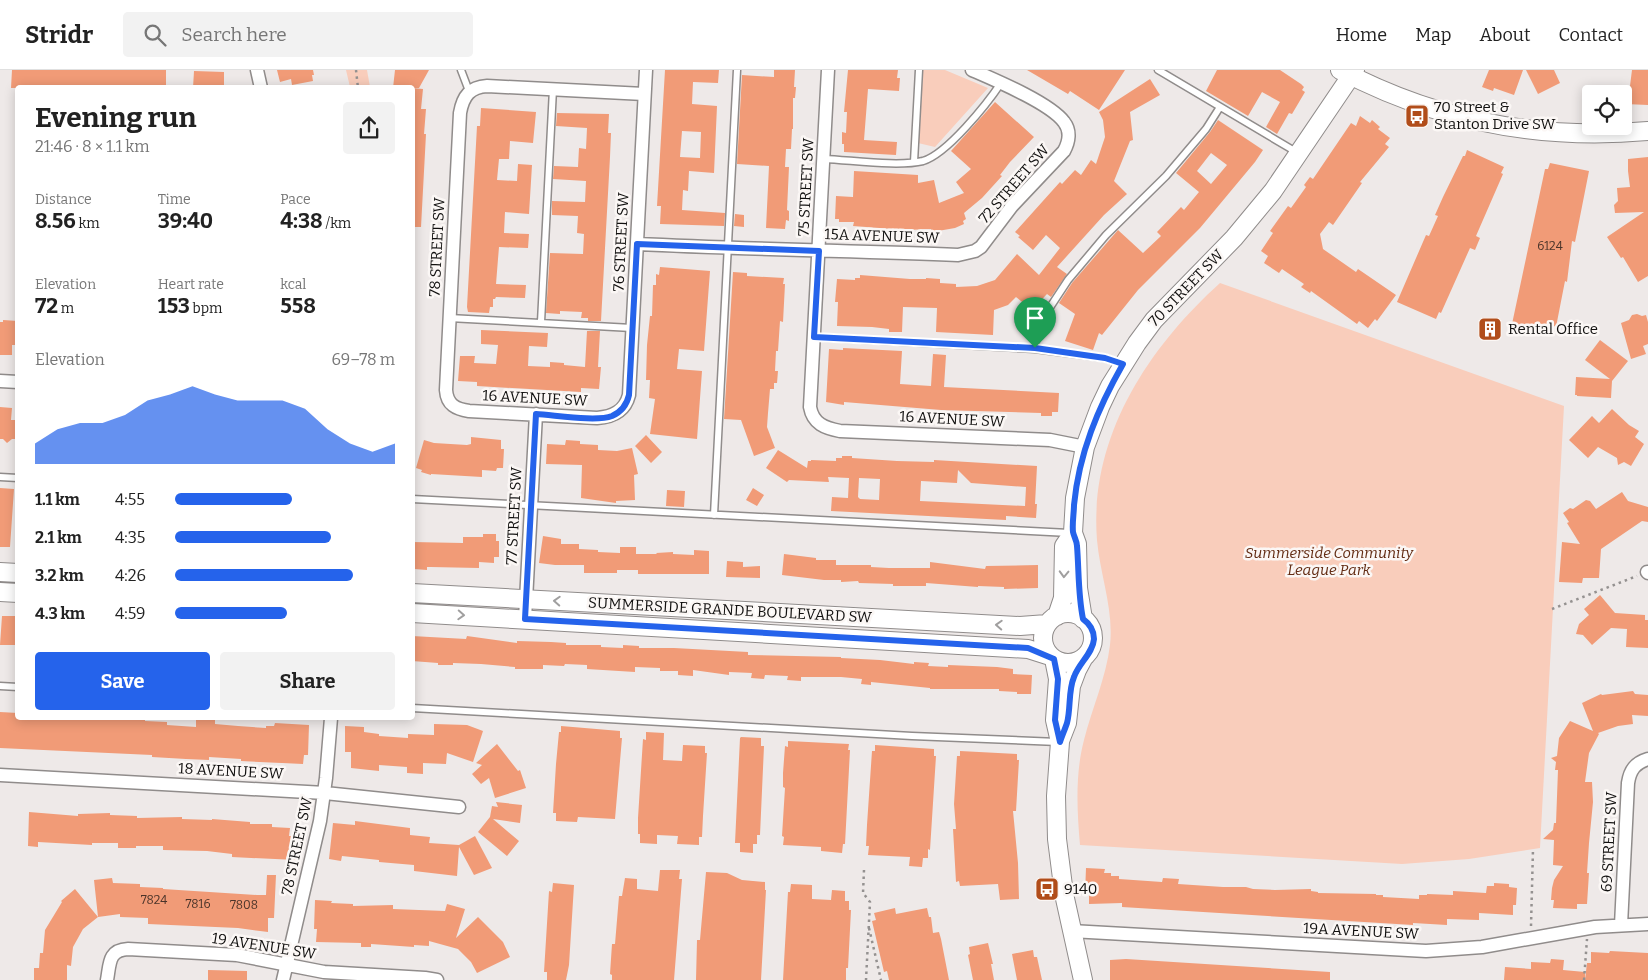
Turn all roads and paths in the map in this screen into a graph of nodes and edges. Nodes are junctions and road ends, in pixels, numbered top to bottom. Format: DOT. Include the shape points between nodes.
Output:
graph roads {
  1 [pos="257,70"];
  2 [pos="356,70"];
  3 [pos="461,70"];
  4 [pos="646,70"];
  5 [pos="737,70"];
  6 [pos="828,70"];
  7 [pos="919,70"];
  8 [pos="972,70"];
  9 [pos="1158,70"];
  10 [pos="1349,72"];
  11 [pos="1001,83"];
  12 [pos="260,85"];
  13 [pos="358,85"];
  14 [pos="553,89"];
  15 [pos="469,92"];
  16 [pos="644,94"];
  17 [pos="1220,107"];
  18 [pos="1648,131"];
  19 [pos="1299,154"];
  20 [pos="824,159"];
  21 [pos="914,162"];
  22 [pos="637,244"];
  23 [pos="727,248"];
  24 [pos="819,251"];
  25 [pos="975,251"];
  26 [pos="450,318"];
  27 [pos="541,322"];
  28 [pos="632,328"];
  29 [pos="814,337"];
  30 [pos="1035,348"];
  31 [pos="1123,364"];
  32 [pos="0,381"];
  33 [pos="15,382"];
  34 [pos="451,404"];
  35 [pos="618,413"];
  36 [pos="536,414"];
  37 [pos="818,423"];
  38 [pos="1085,447"];
  39 [pos="0,477"];
  40 [pos="15,478"];
  41 [pos="415,498"];
  42 [pos="531,505"];
  43 [pos="714,515"];
  44 [pos="1073,533"];
  45 [pos="0,572"];
  46 [pos="15,573"];
  47 [pos="1647,573"];
  48 [pos="0,592"];
  49 [pos="15,592"];
  50 [pos="415,593"];
  51 [pos="526,599"];
  52 [pos="1552,608"];
  53 [pos="415,613"];
  54 [pos="525,619"];
  55 [pos="1083,619"];
  56 [pos="1052,620"];
  57 [pos="1052,657"];
  58 [pos="1084,657"];
  59 [pos="0,686"];
  60 [pos="15,687"];
  61 [pos="415,708"];
  62 [pos="331,720"];
  63 [pos="1060,742"];
  64 [pos="1642,762"];
  65 [pos="0,775"];
  66 [pos="325,793"];
  67 [pos="459,807"];
  68 [pos="1533,849"];
  69 [pos="864,870"];
  70 [pos="868,924"];
  71 [pos="1648,924"];
  72 [pos="1621,925"];
  73 [pos="1531,928"];
  74 [pos="1071,931"];
  75 [pos="1587,939"];
  76 [pos="286,964"];
  77 [pos="107,980"];
  78 [pos="283,980"];
  79 [pos="437,980"];
  80 [pos="866,980"];
  81 [pos="881,980"];
  82 [pos="1083,980"];
  83 [pos="1584,980"];
  1 -- 12 [label="street"];
  2 -- 13 [label="path"];
  3 -- 15 [label="lane"];
  4 -- 16 [label="street, 76 STREET SW"];
  5 -- 23 [label="lane"];
  6 -- 20 [label="street, 75 STREET SW"];
  7 -- 21 [label="lane"];
  8 -- 11 [label="street"];
  9 -- 17 [label="lane"];
  10 -- 18 [label="street" via="1426,108 1487,124 1575,134"];
  10 -- 19 [label="street, 70 STREET SW"];
  11 -- 21 [label="lane" via="946,148 933,157"];
  11 -- 25 [label="street, 72 STREET SW" via="1054,112 1065,122 1069,140 1064,151"];
  14 -- 15 [label="street" via="488,86"];
  14 -- 16 [label="street"];
  14 -- 27 [label="lane"];
  15 -- 26 [label="street, 78 STREET SW" via="460,113"];
  16 -- 22 [label="street, 76 STREET SW"];
  17 -- 19 [label="lane"];
  17 -- 30 [label="lane" via="1206,129 1166,176 1106,235 1068,280 1041,321"];
  19 -- 31 [label="street, 70 STREET SW" via="1234,238 1154,320"];
  20 -- 21 [label="lane"];
  20 -- 24 [label="street, 75 STREET SW"];
  22 -- 23 [label="street, 15A AVENUE SW"];
  22 -- 28 [label="street, 76 STREET SW"];
  23 -- 24 [label="street, 15A AVENUE SW"];
  23 -- 43 [label="lane"];
  24 -- 25 [label="street, 15A AVENUE SW" via="958,255"];
  24 -- 29 [label="street, 75 STREET SW"];
  26 -- 27 [label="lane"];
  26 -- 34 [label="street, 78 STREET SW" via="446,390"];
  27 -- 28 [label="lane"];
  28 -- 35 [label="street, 76 STREET SW" via="629,395"];
  29 -- 30 [label="lane"];
  29 -- 37 [label="street, 75 STREET SW" via="810,407"];
  30 -- 31 [label="lane" via="1105,358"];
  31 -- 38 [label="street, 70 STREET SW" via="1100,407"];
  32 -- 33 [label="street"];
  34 -- 36 [label="street, 16 AVENUE SW" via="469,410"];
  35 -- 36 [label="street, 16 AVENUE SW" via="597,418"];
  36 -- 42 [label="street, 77 STREET SW"];
  37 -- 38 [label="street, 16 AVENUE SW" via="840,431 1050,440"];
  38 -- 44 [label="street, 70 STREET SW" via="1077,483"];
  39 -- 40 [label="lane"];
  41 -- 42 [label="lane"];
  42 -- 43 [label="lane"];
  42 -- 51 [label="street, 77 STREET SW"];
  43 -- 44 [label="lane"];
  44 -- 55 [label="street, 70 STREET SW" via="1077,544 1078,588"];
  44 -- 56 [label="street, 70 STREET SW, one-way" via="1064,546 1063,598"];
  45 -- 46 [label="street"];
  47 -- 52 [label="path"];
  48 -- 49 [label="street"];
  50 -- 51 [label="street, SUMMERSIDE GRANDE BOULEVARD SW"];
  51 -- 54 [label="street, 77 STREET SW"];
  56 -- 51 [label="street, SUMMERSIDE GRANDE BOULEVARD SW, one-way" via="1020,626"];
  53 -- 54 [label="street, SUMMERSIDE GRANDE BOULEVARD SW, one-way"];
  54 -- 57 [label="street, SUMMERSIDE GRANDE BOULEVARD SW" via="1028,648"];
  55 -- 56 [label="street" via="1068,613"];
  55 -- 58 [label="street" via="1094,635 1092,648"];
  56 -- 57 [label="street" via="1043,637"];
  57 -- 58 [label="street" via="1073,664"];
  57 -- 63 [label="street" via="1058,679 1055,720"];
  58 -- 63 [label="street" via="1072,680 1067,723"];
  59 -- 60 [label="lane"];
  61 -- 63 [label="lane"];
  62 -- 66 [label="street, 78 STREET SW"];
  63 -- 74 [label="street" via="1056,816"];
  64 -- 72 [label="street, 69 STREET SW" via="1632,770 1628,783"];
  65 -- 66 [label="street, 18 AVENUE SW"];
  66 -- 67 [label="street, 18 AVENUE SW"];
  66 -- 76 [label="street, 78 STREET SW"];
  68 -- 73 [label="path"];
  69 -- 70 [label="path" via="863,893 870,902"];
  70 -- 80 [label="path"];
  70 -- 81 [label="path"];
  71 -- 72 [label="street, 19A AVENUE SW"];
  72 -- 74 [label="street, 19A AVENUE SW" via="1482,947 1426,951"];
  74 -- 82 [label="street"];
  75 -- 83 [label="path"];
  76 -- 77 [label="street, 19 AVENUE SW" via="237,955 121,949 111,959"];
  76 -- 78 [label="street, 78 STREET SW"];
  76 -- 79 [label="street, 19 AVENUE SW" via="336,973"];
}
